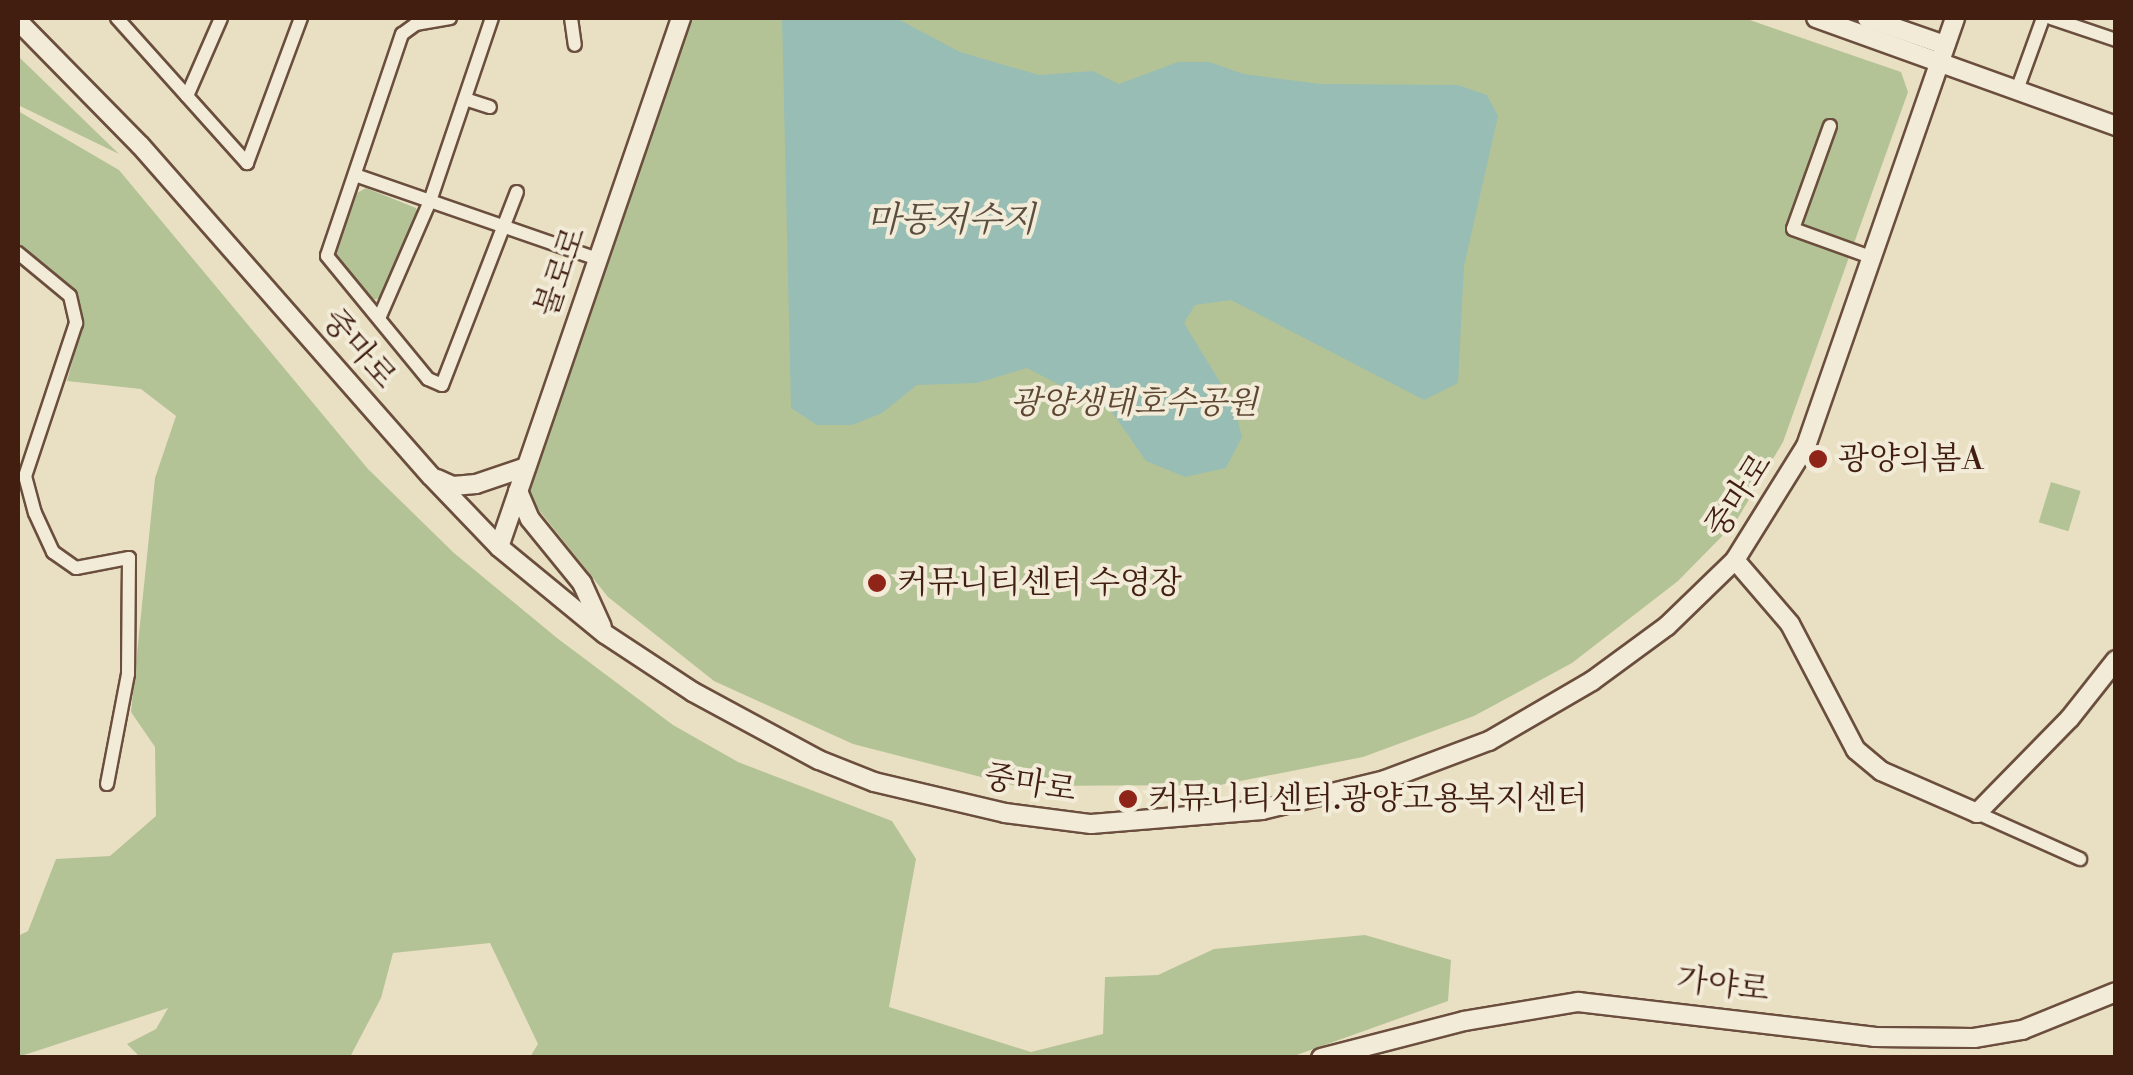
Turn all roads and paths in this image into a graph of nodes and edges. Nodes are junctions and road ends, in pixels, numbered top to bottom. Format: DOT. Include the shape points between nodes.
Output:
graph roads {
  1 [pos="117,18"];
  2 [pos="221,18"];
  3 [pos="301,18"];
  4 [pos="450,18"];
  5 [pos="492,18"];
  6 [pos="571,18"];
  7 [pos="681,18"];
  8 [pos="1816,18"];
  9 [pos="1867,18"];
  10 [pos="1955,18"];
  11 [pos="2043,18"];
  12 [pos="2051,18"];
  13 [pos="19,21"];
  14 [pos="2116,40"];
  15 [pos="576,46"];
  16 [pos="1942,53"];
  17 [pos="2018,90"];
  18 [pos="187,96"];
  19 [pos="464,99"];
  20 [pos="490,108"];
  21 [pos="1830,126"];
  22 [pos="2116,126"];
  23 [pos="355,175"];
  24 [pos="517,192"];
  25 [pos="430,201"];
  26 [pos="504,227"];
  27 [pos="18,253"];
  28 [pos="1873,258"];
  29 [pos="598,259"];
  30 [pos="380,316"];
  31 [pos="526,467"];
  32 [pos="430,476"];
  33 [pos="499,546"];
  34 [pos="1735,560"];
  35 [pos="605,634"];
  36 [pos="2116,660"];
  37 [pos="108,784"];
  38 [pos="1977,813"];
  39 [pos="2080,859"];
  40 [pos="2116,992"];
  41 [pos="1321,1058"];
  1 -- 18 [label="street"];
  2 -- 18 [label="street"];
  3 -- 18 [label="street" via="247,163"];
  4 -- 23 [label="street" via="416,24 402,34"];
  5 -- 19 [label="street"];
  6 -- 15 [label="street"];
  7 -- 29 [label="street, 불로로"];
  8 -- 16 [label="street"];
  9 -- 16 [label="street"];
  10 -- 16 [label="street, 중마로"];
  11 -- 17 [label="street"];
  12 -- 14 [label="street"];
  13 -- 32 [label="street, 중마로" via="140,145"];
  16 -- 17 [label="street"];
  16 -- 28 [label="street, 중마로"];
  17 -- 22 [label="street"];
  19 -- 20 [label="street"];
  19 -- 25 [label="street"];
  21 -- 28 [label="street" via="1792,229"];
  23 -- 25 [label="street"];
  23 -- 30 [label="street" via="327,256"];
  24 -- 26 [label="street"];
  25 -- 26 [label="street"];
  25 -- 30 [label="street"];
  26 -- 29 [label="street"];
  26 -- 30 [label="street" via="442,385 428,380"];
  27 -- 37 [label="street" via="70,296 76,323 24,476 34,512 53,552 76,568 129,558 128,674"];
  28 -- 34 [label="street, 중마로" via="1806,446"];
  29 -- 31 [label="street, 불로로"];
  31 -- 32 [label="street" via="476,484 453,486"];
  31 -- 33 [label="street, 불로로"];
  31 -- 35 [label="street" via="516,498 582,583"];
  32 -- 33 [label="street, 중마로"];
  33 -- 35 [label="street, 중마로"];
  34 -- 35 [label="street, 중마로" via="1668,626 1592,681 1488,741 1385,780 1199,819 1091,824 1005,814 874,782 751,726"];
  34 -- 38 [label="street" via="1790,624 1856,750 1881,771"];
  36 -- 38 [label="street"];
  38 -- 39 [label="street"];
  40 -- 41 [label="street, 가야로" via="2022,1030 1974,1038 1874,1037 1578,1002 1464,1021"];
}
